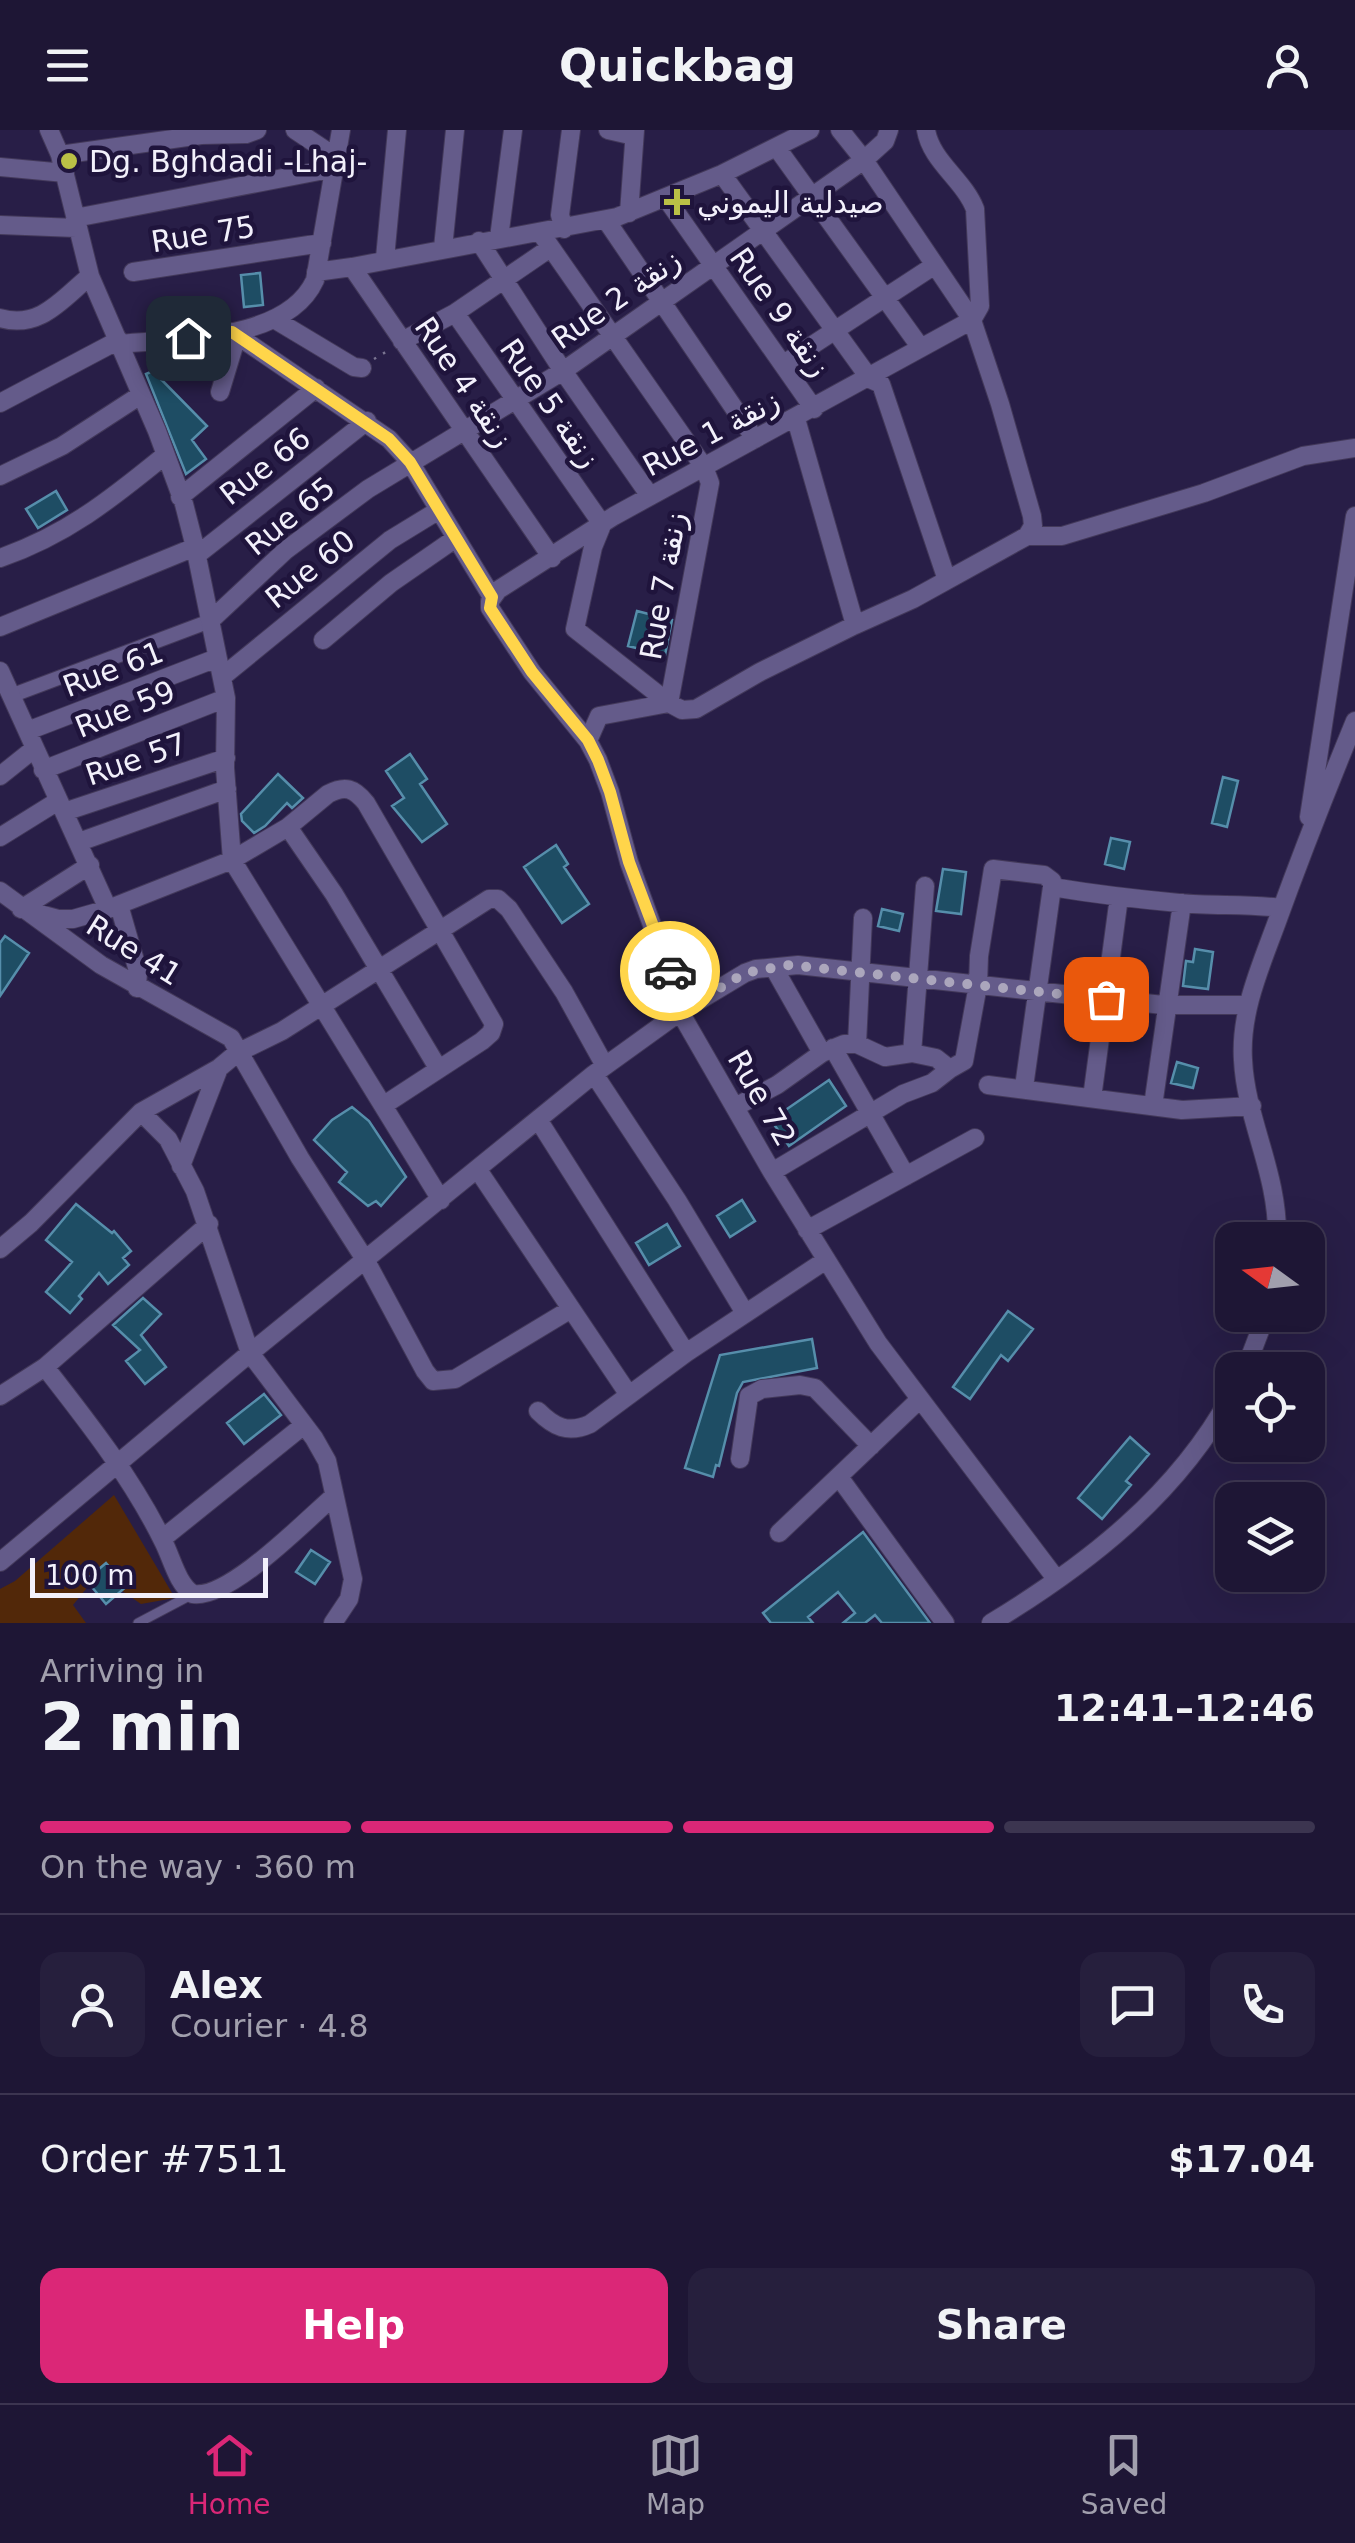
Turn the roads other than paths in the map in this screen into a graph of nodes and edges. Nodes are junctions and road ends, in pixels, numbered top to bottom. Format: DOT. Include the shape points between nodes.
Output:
graph roads {
  1 [pos="48,130"];
  2 [pos="257,130"];
  3 [pos="295,130"];
  4 [pos="341,130"];
  5 [pos="398,130"];
  6 [pos="455,130"];
  7 [pos="513,130"];
  8 [pos="571,130"];
  9 [pos="608,130"];
  10 [pos="810,130"];
  11 [pos="840,130"];
  12 [pos="889,130"];
  13 [pos="926,130"];
  14 [pos="635,133"];
  15 [pos="777,148"];
  16 [pos="864,160"];
  17 [pos="336,163"];
  18 [pos="63,164"];
  19 [pos="0,167"];
  20 [pos="722,174"];
  21 [pos="813,195"];
  22 [pos="666,198"];
  23 [pos="629,213"];
  24 [pos="606,220"];
  25 [pos="76,223"];
  26 [pos="0,226"];
  27 [pos="564,229"];
  28 [pos="764,230"];
  29 [pos="500,238"];
  30 [pos="545,240"];
  31 [pos="479,241"];
  32 [pos="322,243"];
  33 [pos="443,248"];
  34 [pos="384,258"];
  35 [pos="713,264"];
  36 [pos="935,265"];
  37 [pos="352,266"];
  38 [pos="133,272"];
  39 [pos="316,272"];
  40 [pos="90,276"];
  41 [pos="504,281"];
  42 [pos="886,297"];
  43 [pos="659,301"];
  44 [pos="455,313"];
  45 [pos="274,318"];
  46 [pos="6,320"];
  47 [pos="972,320"];
  48 [pos="836,330"];
  49 [pos="234,334"];
  50 [pos="611,334"];
  51 [pos="402,340"];
  52 [pos="120,342"];
  53 [pos="921,348"];
  54 [pos="784,363"];
  55 [pos="362,368"];
  56 [pos="563,371"];
  57 [pos="870,379"];
  58 [pos="316,388"];
  59 [pos="220,392"];
  60 [pos="140,396"];
  61 [pos="515,400"];
  62 [pos="0,404"];
  63 [pos="814,409"];
  64 [pos="796,419"];
  65 [pos="366,421"];
  66 [pos="462,430"];
  67 [pos="756,439"];
  68 [pos="1355,448"];
  69 [pos="164,456"];
  70 [pos="410,462"];
  71 [pos="704,466"];
  72 [pos="0,476"];
  73 [pos="650,496"];
  74 [pos="180,497"];
  75 [pos="439,510"];
  76 [pos="1355,516"];
  77 [pos="602,524"];
  78 [pos="1027,536"];
  79 [pos="456,538"];
  80 [pos="196,551"];
  81 [pos="0,558"];
  82 [pos="552,558"];
  83 [pos="948,580"];
  84 [pos="491,603"];
  85 [pos="210,622"];
  86 [pos="855,625"];
  87 [pos="0,626"];
  88 [pos="322,640"];
  89 [pos="219,667"];
  90 [pos="0,670"];
  91 [pos="14,695"];
  92 [pos="226,698"];
  93 [pos="669,703"];
  94 [pos="1355,720"];
  95 [pos="32,739"];
  96 [pos="588,740"];
  97 [pos="226,758"];
  98 [pos="44,770"];
  99 [pos="0,776"];
  100 [pos="227,790"];
  101 [pos="61,807"];
  102 [pos="288,826"];
  103 [pos="0,837"];
  104 [pos="79,842"];
  105 [pos="1303,852"];
  106 [pos="232,860"];
  107 [pos="90,865"];
  108 [pos="925,886"];
  109 [pos="1052,887"];
  110 [pos="0,891"];
  111 [pos="1119,897"];
  112 [pos="1182,903"];
  113 [pos="114,907"];
  114 [pos="1282,908"];
  115 [pos="20,909"];
  116 [pos="863,918"];
  117 [pos="442,931"];
  118 [pos="774,968"];
  119 [pos="381,969"];
  120 [pos="862,971"];
  121 [pos="919,978"];
  122 [pos="978,985"];
  123 [pos="137,988"];
  124 [pos="1038,990"];
  125 [pos="1106,999"];
  126 [pos="320,1004"];
  127 [pos="1248,1005"];
  128 [pos="1170,1006"];
  129 [pos="680,1012"];
  130 [pos="858,1044"];
  131 [pos="827,1050"];
  132 [pos="237,1053"];
  133 [pos="912,1054"];
  134 [pos="219,1068"];
  135 [pos="438,1068"];
  136 [pos="950,1069"];
  137 [pos="600,1070"];
  138 [pos="988,1085"];
  139 [pos="1024,1088"];
  140 [pos="1092,1098"];
  141 [pos="384,1105"];
  142 [pos="1153,1106"];
  143 [pos="1252,1106"];
  144 [pos="735,1108"];
  145 [pos="141,1112"];
  146 [pos="872,1113"];
  147 [pos="539,1122"];
  148 [pos="975,1138"];
  149 [pos="181,1166"];
  150 [pos="478,1170"];
  151 [pos="772,1172"];
  152 [pos="906,1176"];
  153 [pos="441,1200"];
  154 [pos="1277,1222"];
  155 [pos="208,1224"];
  156 [pos="807,1230"];
  157 [pos="0,1249"];
  158 [pos="826,1260"];
  159 [pos="366,1261"];
  160 [pos="571,1310"];
  161 [pos="745,1313"];
  162 [pos="250,1353"];
  163 [pos="686,1353"];
  164 [pos="45,1367"];
  165 [pos="629,1395"];
  166 [pos="0,1396"];
  167 [pos="919,1400"];
  168 [pos="538,1412"];
  169 [pos="1215,1419"];
  170 [pos="304,1425"];
  171 [pos="871,1446"];
  172 [pos="740,1459"];
  173 [pos="117,1465"];
  174 [pos="838,1477"];
  175 [pos="334,1496"];
  176 [pos="780,1533"];
  177 [pos="162,1539"];
  178 [pos="0,1562"];
  179 [pos="1057,1580"];
  180 [pos="193,1594"];
  181 [pos="138,1623"];
  182 [pos="333,1623"];
  183 [pos="944,1623"];
  184 [pos="990,1623"];
  1 -- 18 [label="street"];
  2 -- 18 [label="street"];
  3 -- 17 [label="street"];
  4 -- 17 [label="street"];
  5 -- 34 [label="street"];
  6 -- 33 [label="street"];
  7 -- 29 [label="street"];
  8 -- 27 [label="street"];
  9 -- 14 [label="street"];
  10 -- 15 [label="street"];
  11 -- 16 [label="street"];
  12 -- 16 [label="street, Rue 2 زنقة"];
  13 -- 47 [label="street" via="928,144 975,209 980,306"];
  14 -- 23 [label="street"];
  15 -- 20 [label="street"];
  15 -- 21 [label="street"];
  16 -- 21 [label="street, Rue 2 زنقة"];
  16 -- 36 [label="street"];
  17 -- 25 [label="street"];
  17 -- 32 [label="street"];
  18 -- 19 [label="street"];
  18 -- 25 [label="street"];
  20 -- 22 [label="street"];
  20 -- 28 [label="street"];
  21 -- 28 [label="street, Rue 2 زنقة"];
  21 -- 42 [label="street"];
  22 -- 23 [label="street"];
  22 -- 35 [label="street, Rue 9 زنقة"];
  23 -- 24 [label="street"];
  24 -- 27 [label="street"];
  24 -- 43 [label="street"];
  25 -- 26 [label="street"];
  25 -- 40 [label="street"];
  27 -- 30 [label="street"];
  28 -- 35 [label="street, Rue 2 زنقة"];
  28 -- 48 [label="street"];
  29 -- 30 [label="street"];
  29 -- 31 [label="street"];
  30 -- 41 [label="street"];
  30 -- 50 [label="street"];
  31 -- 33 [label="street"];
  31 -- 41 [label="street"];
  32 -- 38 [label="street, Rue 75"];
  32 -- 39 [label="street"];
  33 -- 34 [label="street"];
  34 -- 37 [label="street"];
  35 -- 43 [label="street, Rue 2 زنقة"];
  35 -- 54 [label="street, Rue 9 زنقة"];
  36 -- 42 [label="street"];
  36 -- 47 [label="street"];
  37 -- 39 [label="street"];
  37 -- 51 [label="street, Rue 4 زنقة"];
  39 -- 45 [label="street" via="306,295"];
  40 -- 46 [label="street" via="50,313"];
  40 -- 52 [label="street"];
  41 -- 44 [label="street"];
  41 -- 56 [label="street"];
  42 -- 48 [label="street"];
  42 -- 53 [label="street"];
  43 -- 50 [label="street, Rue 2 زنقة"];
  43 -- 67 [label="street"];
  44 -- 51 [label="street"];
  44 -- 61 [label="street, Rue 5 زنقة"];
  45 -- 49 [label="street"];
  45 -- 55 [label="street"];
  47 -- 53 [label="street, Rue 1 زنقة"];
  47 -- 78 [label="street" via="1032,516"];
  48 -- 54 [label="street"];
  48 -- 57 [label="street"];
  49 -- 52 [label="street"];
  49 -- 58 [label="street, Rue 72"];
  49 -- 59 [label="street"];
  50 -- 56 [label="street, Rue 2 زنقة"];
  50 -- 71 [label="street"];
  51 -- 66 [label="street, Rue 4 زنقة"];
  52 -- 60 [label="street"];
  52 -- 62 [label="street"];
  53 -- 57 [label="street, Rue 1 زنقة"];
  54 -- 63 [label="street, Rue 9 زنقة"];
  56 -- 61 [label="street, Rue 2 زنقة"];
  56 -- 73 [label="street"];
  57 -- 63 [label="street, Rue 1 زنقة"];
  57 -- 83 [label="street" via="888,398"];
  58 -- 65 [label="street, Rue 72"];
  58 -- 74 [label="street"];
  60 -- 69 [label="street"];
  60 -- 72 [label="street"];
  61 -- 66 [label="street, Rue 2 زنقة"];
  61 -- 77 [label="street, Rue 5 زنقة"];
  63 -- 64 [label="street, Rue 1 زنقة"];
  64 -- 67 [label="street, Rue 1 زنقة"];
  64 -- 86 [label="street"];
  65 -- 70 [label="street, Rue 72"];
  65 -- 80 [label="street, Rue 66"];
  66 -- 70 [label="street, Rue 2 زنقة"];
  66 -- 82 [label="street, Rue 4 زنقة"];
  67 -- 71 [label="street, Rue 1 زنقة"];
  68 -- 78 [label="street" via="1302,456 1062,536"];
  69 -- 74 [label="street"];
  69 -- 81 [label="street" via="94,513"];
  70 -- 75 [label="street, Rue 72"];
  70 -- 85 [label="street, Rue 65" via="286,550"];
  71 -- 73 [label="street, Rue 1 زنقة"];
  71 -- 93 [label="street, Rue 7 زنقة" via="710,483"];
  73 -- 77 [label="street, Rue 1 زنقة"];
  74 -- 80 [label="street"];
  75 -- 79 [label="street, Rue 72"];
  75 -- 89 [label="street, Rue 60"];
  76 -- 105 [label="street"];
  77 -- 82 [label="street, Rue 1 زنقة"];
  77 -- 93 [label="street" via="575,629"];
  78 -- 83 [label="street"];
  79 -- 84 [label="street, Rue 72"];
  79 -- 88 [label="street"];
  80 -- 85 [label="street"];
  80 -- 87 [label="street, Rue 66"];
  82 -- 84 [label="street, Rue 1 زنقة" via="511,582"];
  83 -- 86 [label="street"];
  84 -- 96 [label="street, Rue 72" via="532,672"];
  85 -- 89 [label="street"];
  85 -- 91 [label="street"];
  86 -- 93 [label="street" via="696,709"];
  89 -- 92 [label="street"];
  89 -- 95 [label="street, Rue 61"];
  90 -- 91 [label="street"];
  91 -- 95 [label="street"];
  92 -- 97 [label="street"];
  92 -- 98 [label="street, Rue 59"];
  93 -- 96 [label="street" via="599,716"];
  94 -- 105 [label="street"];
  95 -- 98 [label="street"];
  95 -- 99 [label="street, Rue 61"];
  96 -- 129 [label="street, Rue 72"];
  97 -- 100 [label="street"];
  97 -- 101 [label="street, Rue 57"];
  98 -- 101 [label="street"];
  100 -- 104 [label="street"];
  100 -- 106 [label="street"];
  101 -- 103 [label="street"];
  101 -- 104 [label="street"];
  102 -- 106 [label="street"];
  102 -- 117 [label="street" via="328,794 348,788 360,795"];
  102 -- 119 [label="street"];
  104 -- 107 [label="street"];
  105 -- 114 [label="street"];
  106 -- 113 [label="street"];
  106 -- 126 [label="street"];
  107 -- 113 [label="street"];
  107 -- 115 [label="street"];
  108 -- 121 [label="street"];
  109 -- 111 [label="street"];
  109 -- 122 [label="street" via="1044,875 992,871"];
  109 -- 124 [label="street"];
  110 -- 115 [label="street, Rue 41"];
  111 -- 112 [label="street"];
  111 -- 125 [label="street"];
  112 -- 114 [label="street"];
  112 -- 128 [label="street"];
  113 -- 115 [label="street" via="63,920"];
  113 -- 123 [label="street" via="138,971"];
  114 -- 127 [label="street"];
  115 -- 123 [label="street, Rue 41"];
  116 -- 120 [label="street"];
  117 -- 119 [label="street"];
  117 -- 135 [label="street" via="494,1024 491,1033"];
  117 -- 137 [label="street" via="484,900 506,905 564,992"];
  118 -- 120 [label="street"];
  118 -- 129 [label="street" via="745,973"];
  118 -- 131 [label="street"];
  119 -- 126 [label="street"];
  119 -- 135 [label="street"];
  120 -- 121 [label="street"];
  120 -- 130 [label="street"];
  121 -- 122 [label="street"];
  121 -- 133 [label="street"];
  122 -- 124 [label="street"];
  122 -- 136 [label="street" via="968,1055"];
  123 -- 132 [label="street, Rue 41" via="231,1038"];
  124 -- 125 [label="street"];
  124 -- 139 [label="street"];
  125 -- 128 [label="street"];
  125 -- 140 [label="street"];
  126 -- 132 [label="street"];
  126 -- 141 [label="street"];
  127 -- 128 [label="street"];
  127 -- 143 [label="street" via="1242,1042"];
  128 -- 142 [label="street"];
  129 -- 137 [label="street"];
  129 -- 144 [label="street, Rue 72"];
  130 -- 131 [label="street"];
  130 -- 133 [label="street" via="885,1057"];
  131 -- 144 [label="street"];
  131 -- 146 [label="street"];
  132 -- 134 [label="street"];
  132 -- 159 [label="street, Rue 41"];
  133 -- 136 [label="street" via="936,1058"];
  134 -- 145 [label="street"];
  134 -- 149 [label="street"];
  135 -- 141 [label="street"];
  136 -- 146 [label="street"];
  137 -- 147 [label="street"];
  137 -- 161 [label="street"];
  138 -- 139 [label="street"];
  139 -- 140 [label="street"];
  140 -- 142 [label="street"];
  141 -- 153 [label="street"];
  142 -- 143 [label="street"];
  143 -- 154 [label="street"];
  144 -- 151 [label="street, Rue 72"];
  145 -- 149 [label="street" via="168,1139"];
  145 -- 157 [label="street"];
  146 -- 151 [label="street"];
  146 -- 152 [label="street"];
  147 -- 150 [label="street"];
  147 -- 163 [label="street"];
  148 -- 152 [label="street"];
  149 -- 155 [label="street"];
  150 -- 153 [label="street"];
  150 -- 160 [label="street"];
  151 -- 156 [label="street, Rue 72"];
  152 -- 156 [label="street"];
  153 -- 159 [label="street"];
  155 -- 162 [label="street"];
  155 -- 164 [label="street"];
  156 -- 158 [label="street, Rue 72"];
  158 -- 161 [label="street"];
  158 -- 167 [label="street, Rue 72"];
  159 -- 160 [label="street, Rue 41" via="429,1377 440,1382"];
  159 -- 162 [label="street"];
  160 -- 165 [label="street"];
  161 -- 163 [label="street"];
  162 -- 170 [label="street"];
  162 -- 173 [label="street"];
  163 -- 165 [label="street"];
  164 -- 166 [label="street"];
  164 -- 173 [label="street"];
  165 -- 168 [label="street" via="580,1428 561,1428"];
  167 -- 171 [label="street"];
  167 -- 179 [label="street, Rue 72"];
  169 -- 179 [label="street" via="1177,1476 1123,1530"];
  170 -- 175 [label="street" via="326,1461"];
  170 -- 177 [label="street"];
  171 -- 172 [label="street" via="821,1393 800,1385 749,1396"];
  171 -- 174 [label="street"];
  173 -- 177 [label="street"];
  173 -- 178 [label="street"];
  174 -- 176 [label="street"];
  174 -- 183 [label="street"];
  175 -- 180 [label="street" via="238,1576 212,1592"];
  175 -- 182 [label="street" via="353,1584"];
  177 -- 180 [label="street"];
  179 -- 184 [label="street"];
  180 -- 181 [label="lane"];
}
